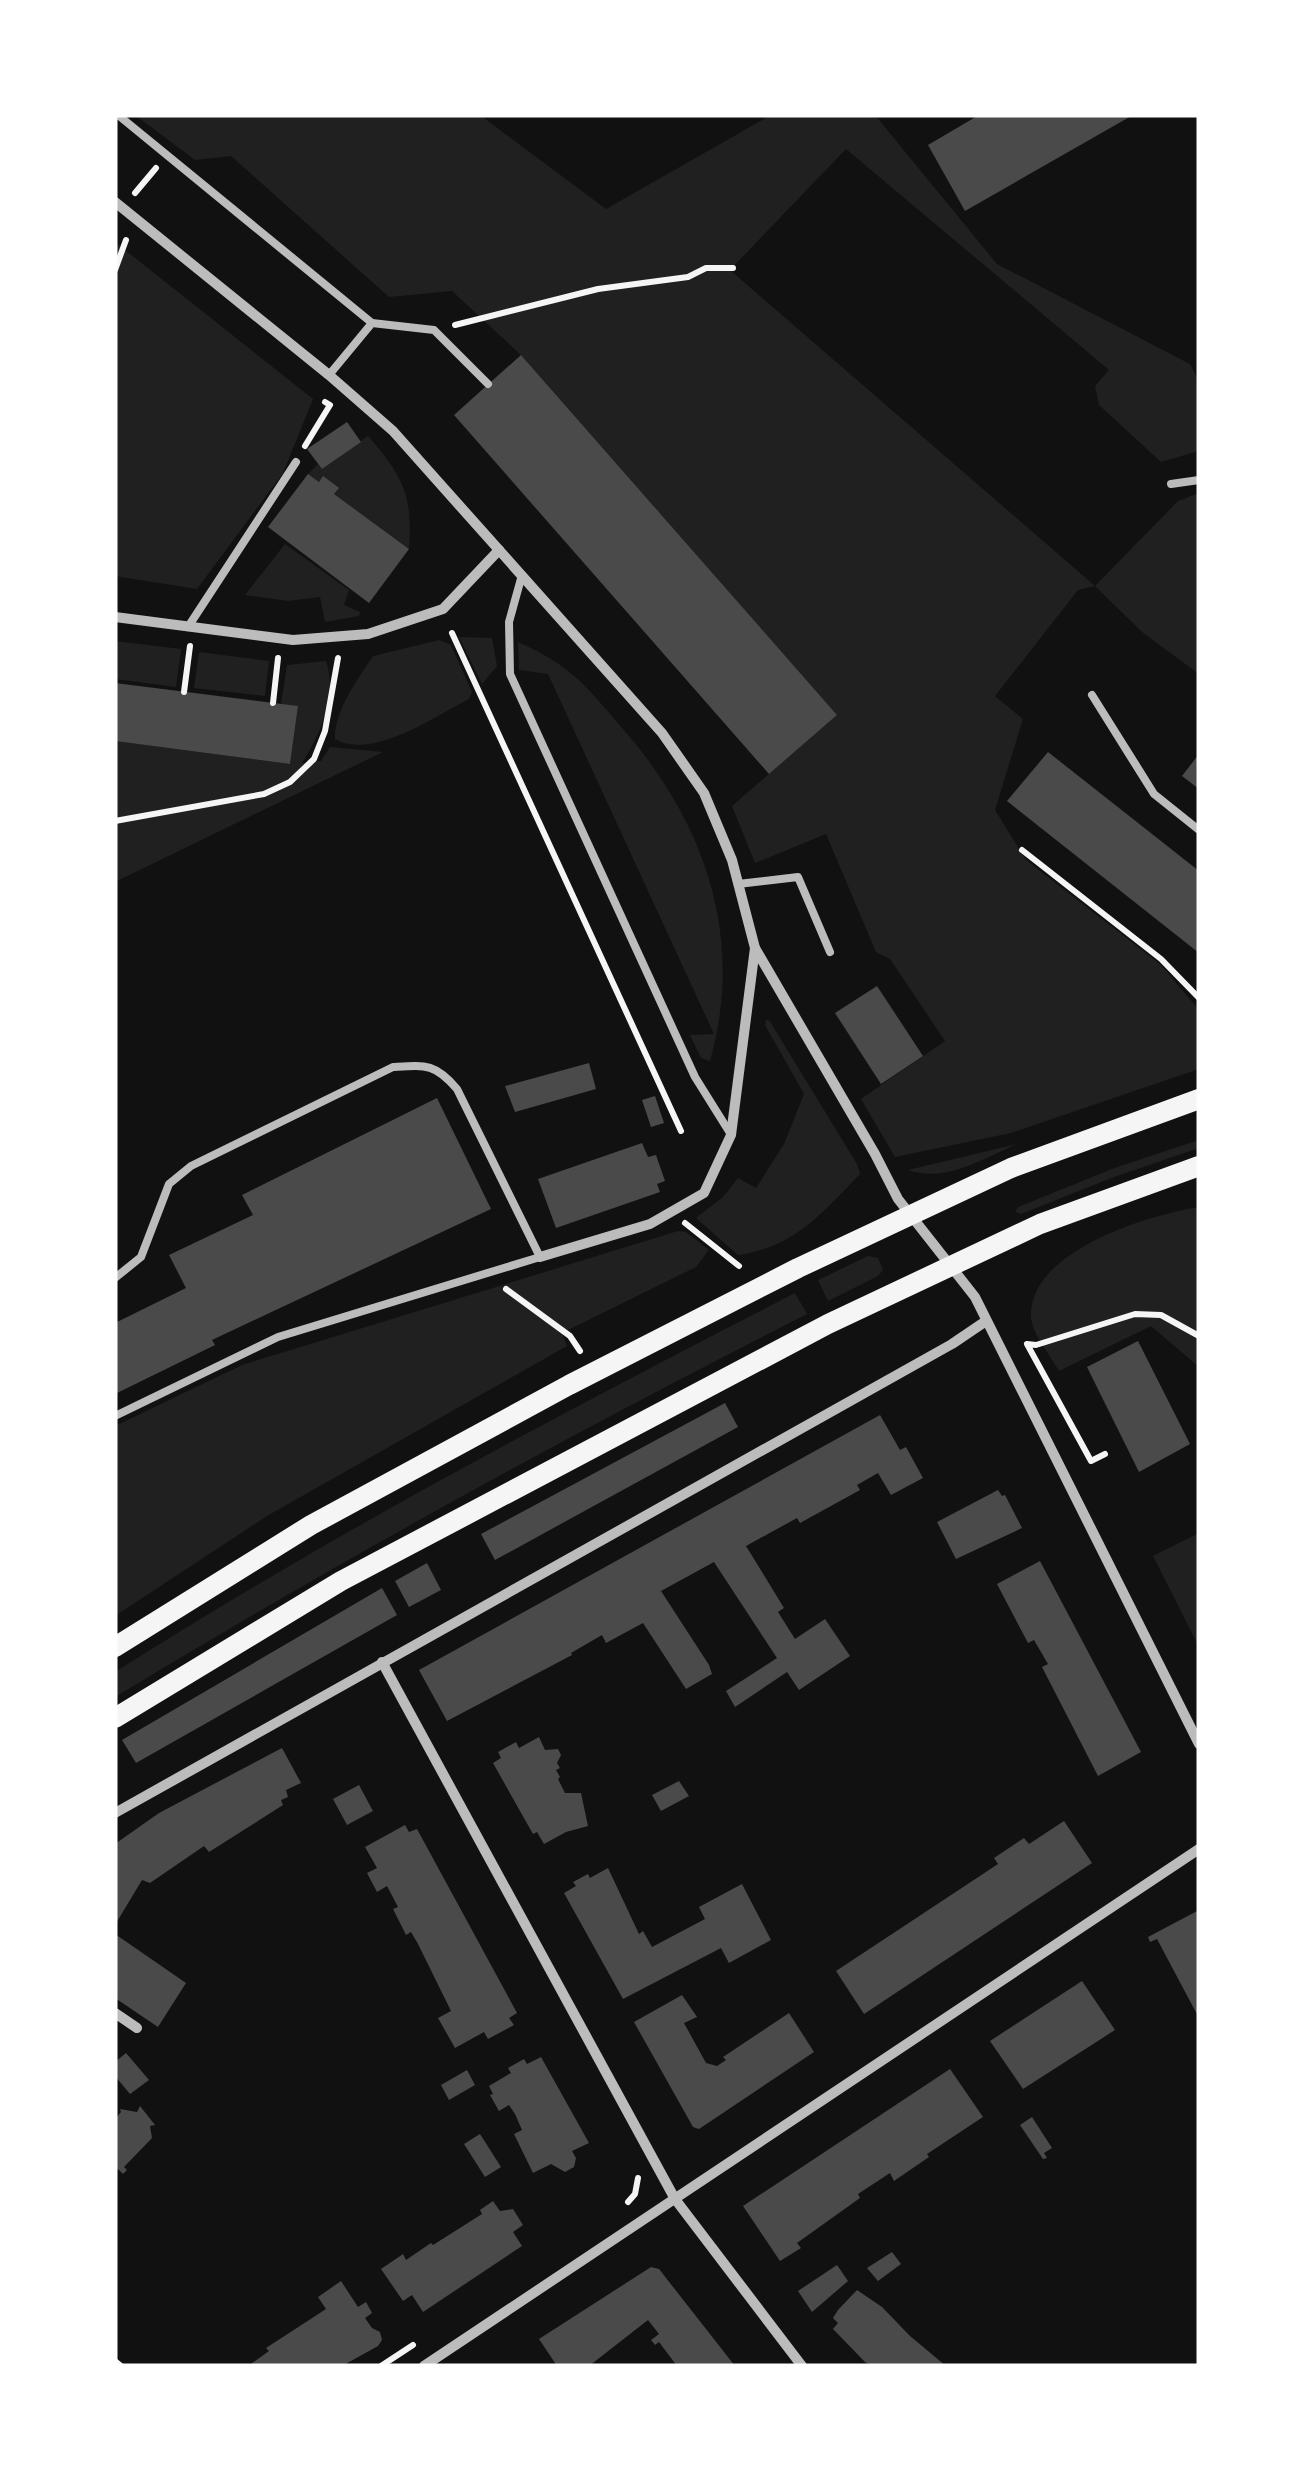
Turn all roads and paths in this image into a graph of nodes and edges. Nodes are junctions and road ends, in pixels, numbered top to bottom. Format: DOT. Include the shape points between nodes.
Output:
graph roads {
  1 [pos="118,115"];
  2 [pos="167,154"];
  3 [pos="118,205"];
  4 [pos="115,231"];
  5 [pos="126,240"];
  6 [pos="141,252"];
  7 [pos="732,268"];
  8 [pos="115,270"];
  9 [pos="372,322"];
  10 [pos="434,330"];
  11 [pos="329,375"];
  12 [pos="488,384"];
  13 [pos="315,394"];
  14 [pos="296,462"];
  15 [pos="1199,480"];
  16 [pos="1170,484"];
  17 [pos="499,550"];
  18 [pos="522,575"];
  19 [pos="115,618"];
  20 [pos="188,627"];
  21 [pos="452,633"];
  22 [pos="190,645"];
  23 [pos="278,657"];
  24 [pos="338,658"];
  25 [pos="184,692"];
  26 [pos="1092,695"];
  27 [pos="273,703"];
  28 [pos="115,821"];
  29 [pos="1199,830"];
  30 [pos="1022,850"];
  31 [pos="738,884"];
  32 [pos="755,948"];
  33 [pos="830,952"];
  34 [pos="1199,998"];
  35 [pos="1199,1099"];
  36 [pos="681,1131"];
  37 [pos="732,1135"];
  38 [pos="1199,1166"];
  39 [pos="670,1211"];
  40 [pos="910,1214"];
  41 [pos="540,1257"];
  42 [pos="944,1258"];
  43 [pos="739,1266"];
  44 [pos="115,1278"];
  45 [pos="506,1288"];
  46 [pos="986,1321"];
  47 [pos="1199,1336"];
  48 [pos="580,1351"];
  49 [pos="115,1416"];
  50 [pos="1105,1454"];
  51 [pos="115,1648"];
  52 [pos="382,1662"];
  53 [pos="115,1718"];
  54 [pos="1199,1744"];
  55 [pos="115,1813"];
  56 [pos="1199,1849"];
  57 [pos="115,2013"];
  58 [pos="138,2028"];
  59 [pos="636,2166"];
  60 [pos="675,2199"];
  61 [pos="627,2203"];
  62 [pos="414,2344"];
  63 [pos="381,2366"];
  64 [pos="424,2366"];
  65 [pos="802,2366"];
  1 -- 2 [label="lane"];
  2 -- 3 [label="path"];
  2 -- 9 [label="lane"];
  3 -- 11 [label="street"];
  4 -- 5 [label="path"];
  5 -- 6 [label="path"];
  5 -- 8 [label="path"];
  7 -- 10 [label="path" via="598,290"];
  9 -- 10 [label="lane"];
  9 -- 11 [label="lane"];
  10 -- 12 [label="lane"];
  11 -- 17 [label="street" via="392,431"];
  13 -- 14 [label="path" via="330,405"];
  14 -- 20 [label="lane"];
  15 -- 16 [label="lane"];
  17 -- 18 [label="street"];
  17 -- 20 [label="street" via="443,610 368,634 293,640"];
  18 -- 31 [label="street" via="704,793"];
  18 -- 37 [label="lane" via="509,622 510,674 695,1076"];
  19 -- 20 [label="street"];
  21 -- 36 [label="path"];
  22 -- 25 [label="path"];
  23 -- 27 [label="path"];
  24 -- 28 [label="path" via="325,731 314,759 290,782 264,794"];
  26 -- 29 [label="lane" via="1154,794"];
  30 -- 34 [label="path" via="1135,937"];
  31 -- 32 [label="street"];
  31 -- 33 [label="lane" via="798,877"];
  32 -- 37 [label="street"];
  32 -- 40 [label="street"];
  35 -- 40 [label="main road" via="1010,1168"];
  37 -- 39 [label="street" via="704,1193"];
  38 -- 42 [label="main road"];
  39 -- 41 [label="street" via="650,1224"];
  39 -- 43 [label="path"];
  40 -- 42 [label="street"];
  40 -- 51 [label="main road" via="569,1385 328,1516"];
  41 -- 44 [label="lane" via="457,1088 428,1065 393,1067 191,1166 169,1184 141,1257"];
  41 -- 49 [label="lane" via="278,1338"];
  42 -- 46 [label="street"];
  42 -- 53 [label="main road" via="341,1581"];
  45 -- 48 [label="path"];
  46 -- 52 [label="street"];
  46 -- 54 [label="street"];
  47 -- 50 [label="path" via="1161,1315 1135,1314 1027,1344 1091,1461"];
  52 -- 55 [label="street"];
  52 -- 60 [label="street"];
  56 -- 60 [label="street"];
  57 -- 58 [label="street"];
  59 -- 61 [label="path" via="638,2182"];
  60 -- 64 [label="street"];
  60 -- 65 [label="street"];
  62 -- 63 [label="path"];
}
